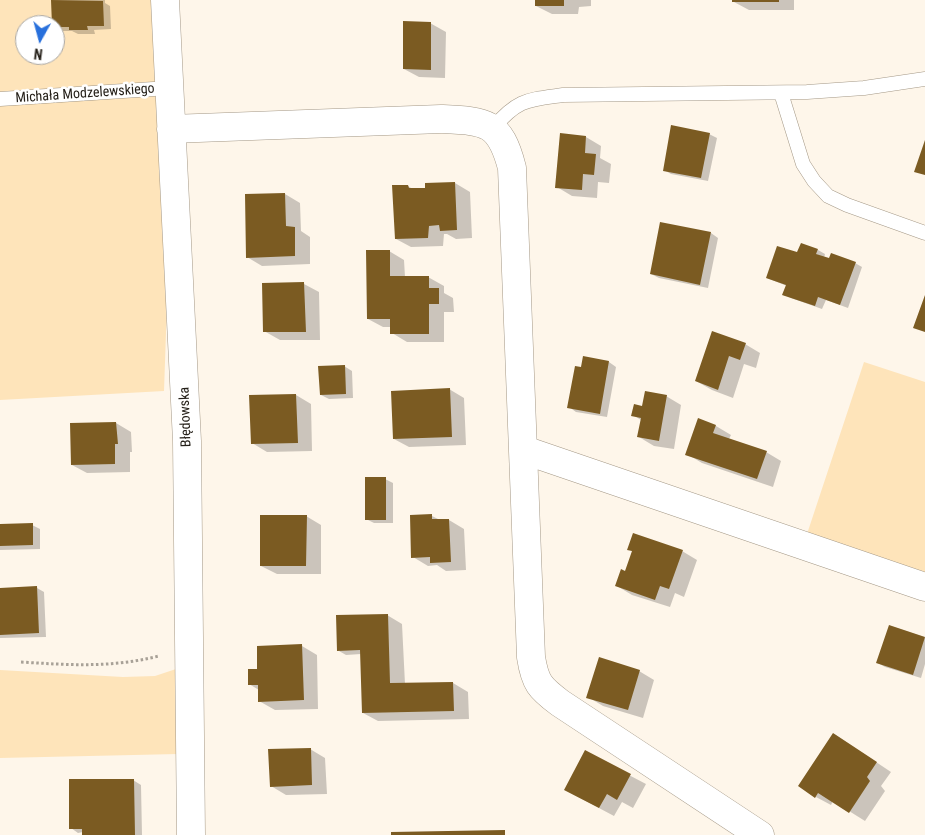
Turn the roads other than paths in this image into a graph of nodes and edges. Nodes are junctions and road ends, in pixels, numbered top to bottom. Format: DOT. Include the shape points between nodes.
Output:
graph roads {
  1 [pos="165,0"];
  2 [pos="925,79"];
  3 [pos="169,88"];
  4 [pos="780,93"];
  5 [pos="0,99"];
  6 [pos="493,128"];
  7 [pos="171,129"];
  8 [pos="925,233"];
  9 [pos="524,450"];
  10 [pos="925,587"];
  11 [pos="190,835"];
  12 [pos="760,835"];
  1 -- 3 [label="street, Błędowska"];
  2 -- 4 [label="lane" via="864,88"];
  3 -- 5 [label="lane, Michała Modzelewskiego"];
  3 -- 7 [label="street, Błędowska"];
  4 -- 6 [label="lane" via="563,95 517,104"];
  4 -- 8 [label="lane" via="803,164 828,196"];
  6 -- 7 [label="street" via="469,120 441,119"];
  6 -- 9 [label="street" via="506,147 512,168"];
  7 -- 11 [label="street, Błędowska" via="187,441"];
  9 -- 10 [label="street"];
  9 -- 12 [label="street" via="534,675 544,691 560,703"];
}
